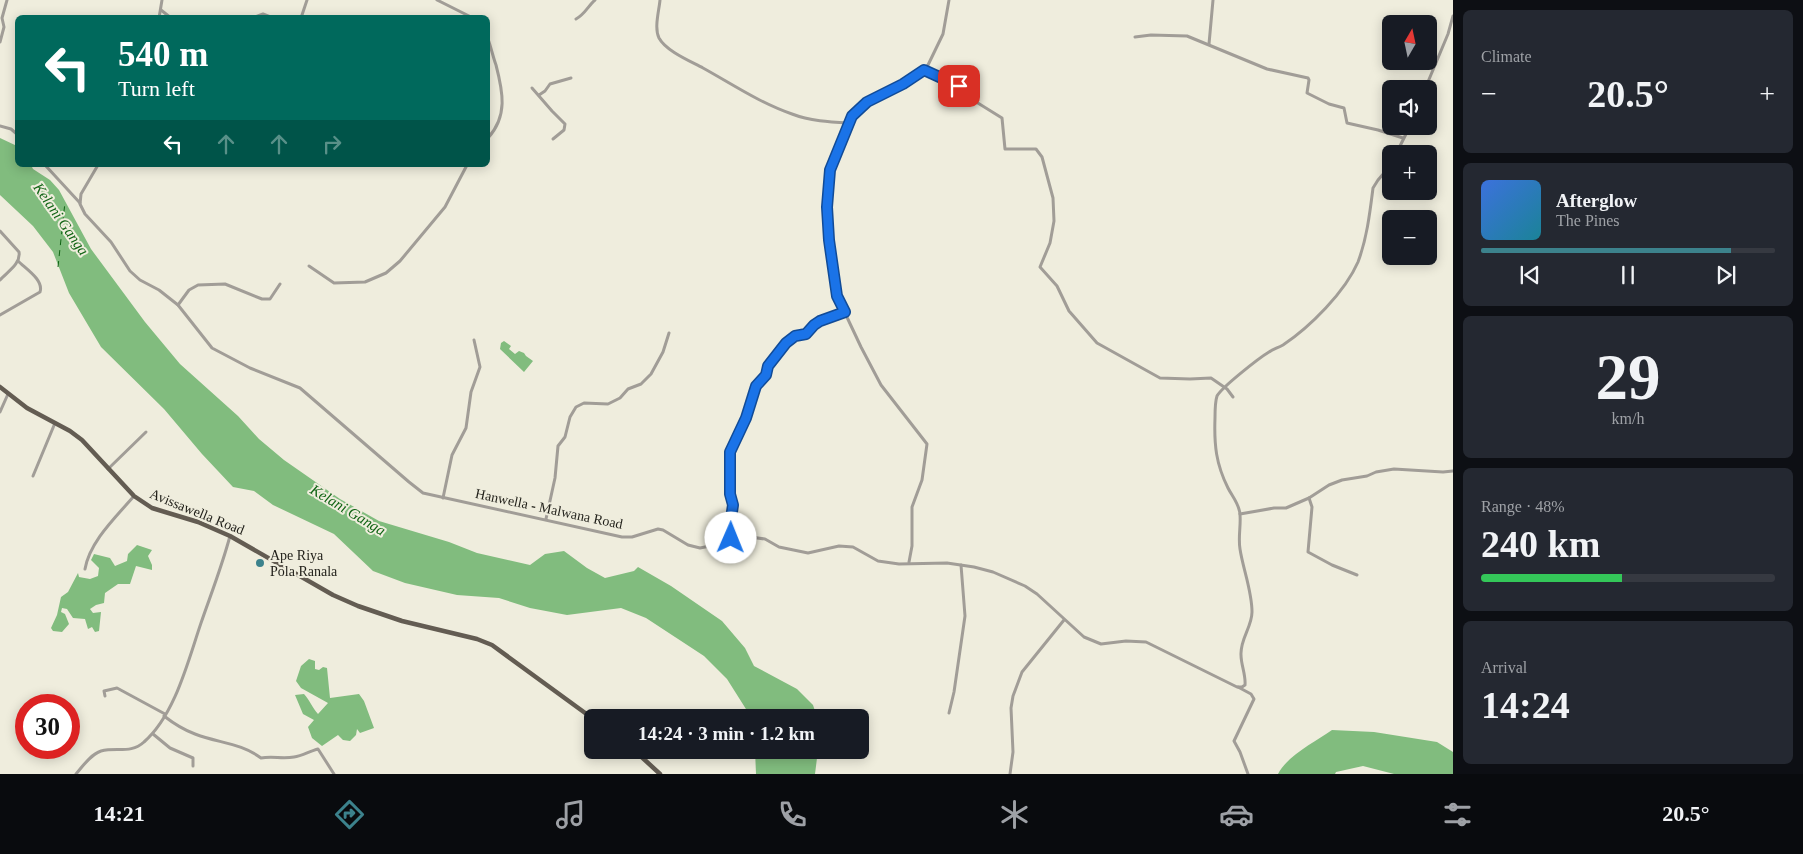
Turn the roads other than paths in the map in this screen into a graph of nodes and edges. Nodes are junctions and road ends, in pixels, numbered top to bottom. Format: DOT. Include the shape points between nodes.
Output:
graph roads {
  1 [pos="7,0"];
  2 [pos="162,0"];
  3 [pos="307,0"];
  4 [pos="438,0"];
  5 [pos="595,0"];
  6 [pos="660,0"];
  7 [pos="949,0"];
  8 [pos="1213,0"];
  9 [pos="160,10"];
  10 [pos="159,15"];
  11 [pos="167,15"];
  12 [pos="302,15"];
  13 [pos="467,15"];
  14 [pos="1453,16"];
  15 [pos="576,19"];
  16 [pos="1135,38"];
  17 [pos="0,42"];
  18 [pos="1208,44"];
  19 [pos="490,46"];
  20 [pos="924,70"];
  21 [pos="571,78"];
  22 [pos="1429,80"];
  23 [pos="532,88"];
  24 [pos="539,95"];
  25 [pos="849,123"];
  26 [pos="0,126"];
  27 [pos="15,132"];
  28 [pos="1405,135"];
  29 [pos="490,136"];
  30 [pos="1403,138"];
  31 [pos="553,139"];
  32 [pos="1400,145"];
  33 [pos="47,167"];
  34 [pos="97,167"];
  35 [pos="465,167"];
  36 [pos="1382,175"];
  37 [pos="80,204"];
  38 [pos="0,231"];
  39 [pos="18,261"];
  40 [pos="309,266"];
  41 [pos="0,280"];
  42 [pos="280,284"];
  43 [pos="178,305"];
  44 [pos="845,312"];
  45 [pos="0,315"];
  46 [pos="669,333"];
  47 [pos="474,340"];
  48 [pos="0,387"];
  49 [pos="1224,388"];
  50 [pos="8,394"];
  51 [pos="1233,397"];
  52 [pos="0,412"];
  53 [pos="56,422"];
  54 [pos="146,432"];
  55 [pos="108,469"];
  56 [pos="1453,471"];
  57 [pos="33,476"];
  58 [pos="134,496"];
  59 [pos="444,498"];
  60 [pos="1309,498"];
  61 [pos="1240,514"];
  62 [pos="546,519"];
  63 [pos="230,536"];
  64 [pos="731,538"];
  65 [pos="909,562"];
  66 [pos="960,565"];
  67 [pos="85,569"];
  68 [pos="1357,575"];
  69 [pos="1064,620"];
  70 [pos="1237,687"];
  71 [pos="105,696"];
  72 [pos="584,712"];
  73 [pos="949,713"];
  74 [pos="165,715"];
  75 [pos="153,734"];
  76 [pos="644,759"];
  77 [pos="193,766"];
  78 [pos="76,774"];
  79 [pos="334,774"];
  80 [pos="660,774"];
  81 [pos="1010,774"];
  82 [pos="1248,774"];
  1 -- 17 [label="street"];
  2 -- 9 [label="street"];
  3 -- 12 [label="street"];
  4 -- 13 [label="street"];
  5 -- 15 [label="street"];
  6 -- 25 [label="street" via="658,35 683,58 793,115"];
  7 -- 20 [label="street" via="943,34"];
  8 -- 18 [label="street"];
  9 -- 10 [label="street"];
  9 -- 11 [label="street"];
  14 -- 22 [label="street"];
  16 -- 18 [label="street" via="1180,35"];
  18 -- 30 [label="street" via="1267,69 1308,78 1308,93 1344,108 1347,123"];
  19 -- 29 [label="street" via="503,102 502,113"];
  20 -- 25 [label="street" via="867,102"];
  20 -- 49 [label="street" via="966,90 972,100 1002,118 1005,149 1036,149 1042,157 1053,198 1054,221 1050,243 1040,267 1056,286 1069,311 1097,342 1160,378 1210,378"];
  21 -- 24 [label="street" via="550,84"];
  23 -- 24 [label="street"];
  24 -- 31 [label="street" via="565,124 564,130"];
  25 -- 44 [label="street" via="830,170 827,207 833,273 837,296"];
  26 -- 27 [label="street"];
  28 -- 30 [label="street"];
  30 -- 32 [label="street"];
  33 -- 37 [label="street, Hanwella - Malwana Road"];
  34 -- 37 [label="street" via="81,194"];
  35 -- 40 [label="street" via="445,206 386,273 364,282 334,283"];
  36 -- 49 [label="street" via="1373,188 1363,246 1345,286 1296,335 1268,352"];
  37 -- 43 [label="street, Hanwella - Malwana Road" via="130,271"];
  38 -- 39 [label="street" via="19,252"];
  39 -- 41 [label="street"];
  39 -- 45 [label="street" via="42,289"];
  42 -- 43 [label="street" via="270,299 225,284 198,285 189,290"];
  43 -- 59 [label="street, Hanwella - Malwana Road" via="212,348 300,388 409,482 424,492"];
  44 -- 64 [label="street" via="820,321 806,334 795,336 786,343 756,386 730,452"];
  44 -- 65 [label="street" via="881,385 928,444 922,480 912,507"];
  46 -- 62 [label="street" via="663,352 641,384 608,404 584,403 576,407 570,417 566,438 558,446"];
  47 -- 59 [label="street" via="480,367 471,392 466,428 452,455"];
  48 -- 50 [label="main road, Avissawella Road"];
  49 -- 51 [label="street"];
  49 -- 61 [label="street" via="1215,406 1214,442 1216,456"];
  50 -- 52 [label="street"];
  50 -- 53 [label="main road, Avissawella Road" via="27,408"];
  53 -- 55 [label="main road, Avissawella Road" via="82,440"];
  53 -- 57 [label="street"];
  54 -- 55 [label="street"];
  55 -- 58 [label="main road, Avissawella Road"];
  56 -- 60 [label="street" via="1406,469 1376,472 1329,485"];
  58 -- 63 [label="main road, Avissawella Road" via="152,508"];
  58 -- 67 [label="street" via="96,543"];
  59 -- 62 [label="street, Hanwella - Malwana Road"];
  60 -- 61 [label="street" via="1286,508"];
  60 -- 68 [label="street" via="1312,507 1308,552"];
  61 -- 70 [label="street" via="1240,547 1252,621 1240,654 1244,684"];
  62 -- 64 [label="street, Hanwella - Malwana Road" via="622,537 658,529 700,548"];
  63 -- 72 [label="main road, Avissawella Road" via="358,606 492,645"];
  63 -- 74 [label="street" via="184,673"];
  64 -- 65 [label="street, Hanwella - Malwana Road" via="764,539 779,547 808,553 839,546 853,547 878,561"];
  65 -- 66 [label="street, Hanwella - Malwana Road"];
  66 -- 69 [label="street, Hanwella - Malwana Road" via="993,572 1025,586 1049,603"];
  66 -- 73 [label="street" via="965,616"];
  69 -- 70 [label="street, Hanwella - Malwana Road" via="1084,637 1101,644 1146,642"];
  69 -- 81 [label="street" via="1022,672 1016,688 1011,708 1013,752"];
  70 -- 82 [label="street, Hanwella - Malwana Road" via="1254,699 1234,741"];
  71 -- 74 [label="street" via="104,691 117,688"];
  74 -- 75 [label="street"];
  74 -- 79 [label="street" via="194,734 251,750 261,758 296,757 318,749"];
  75 -- 77 [label="street" via="170,748 193,758"];
  75 -- 78 [label="street" via="131,750 99,752"];
  76 -- 80 [label="main road"];
}
